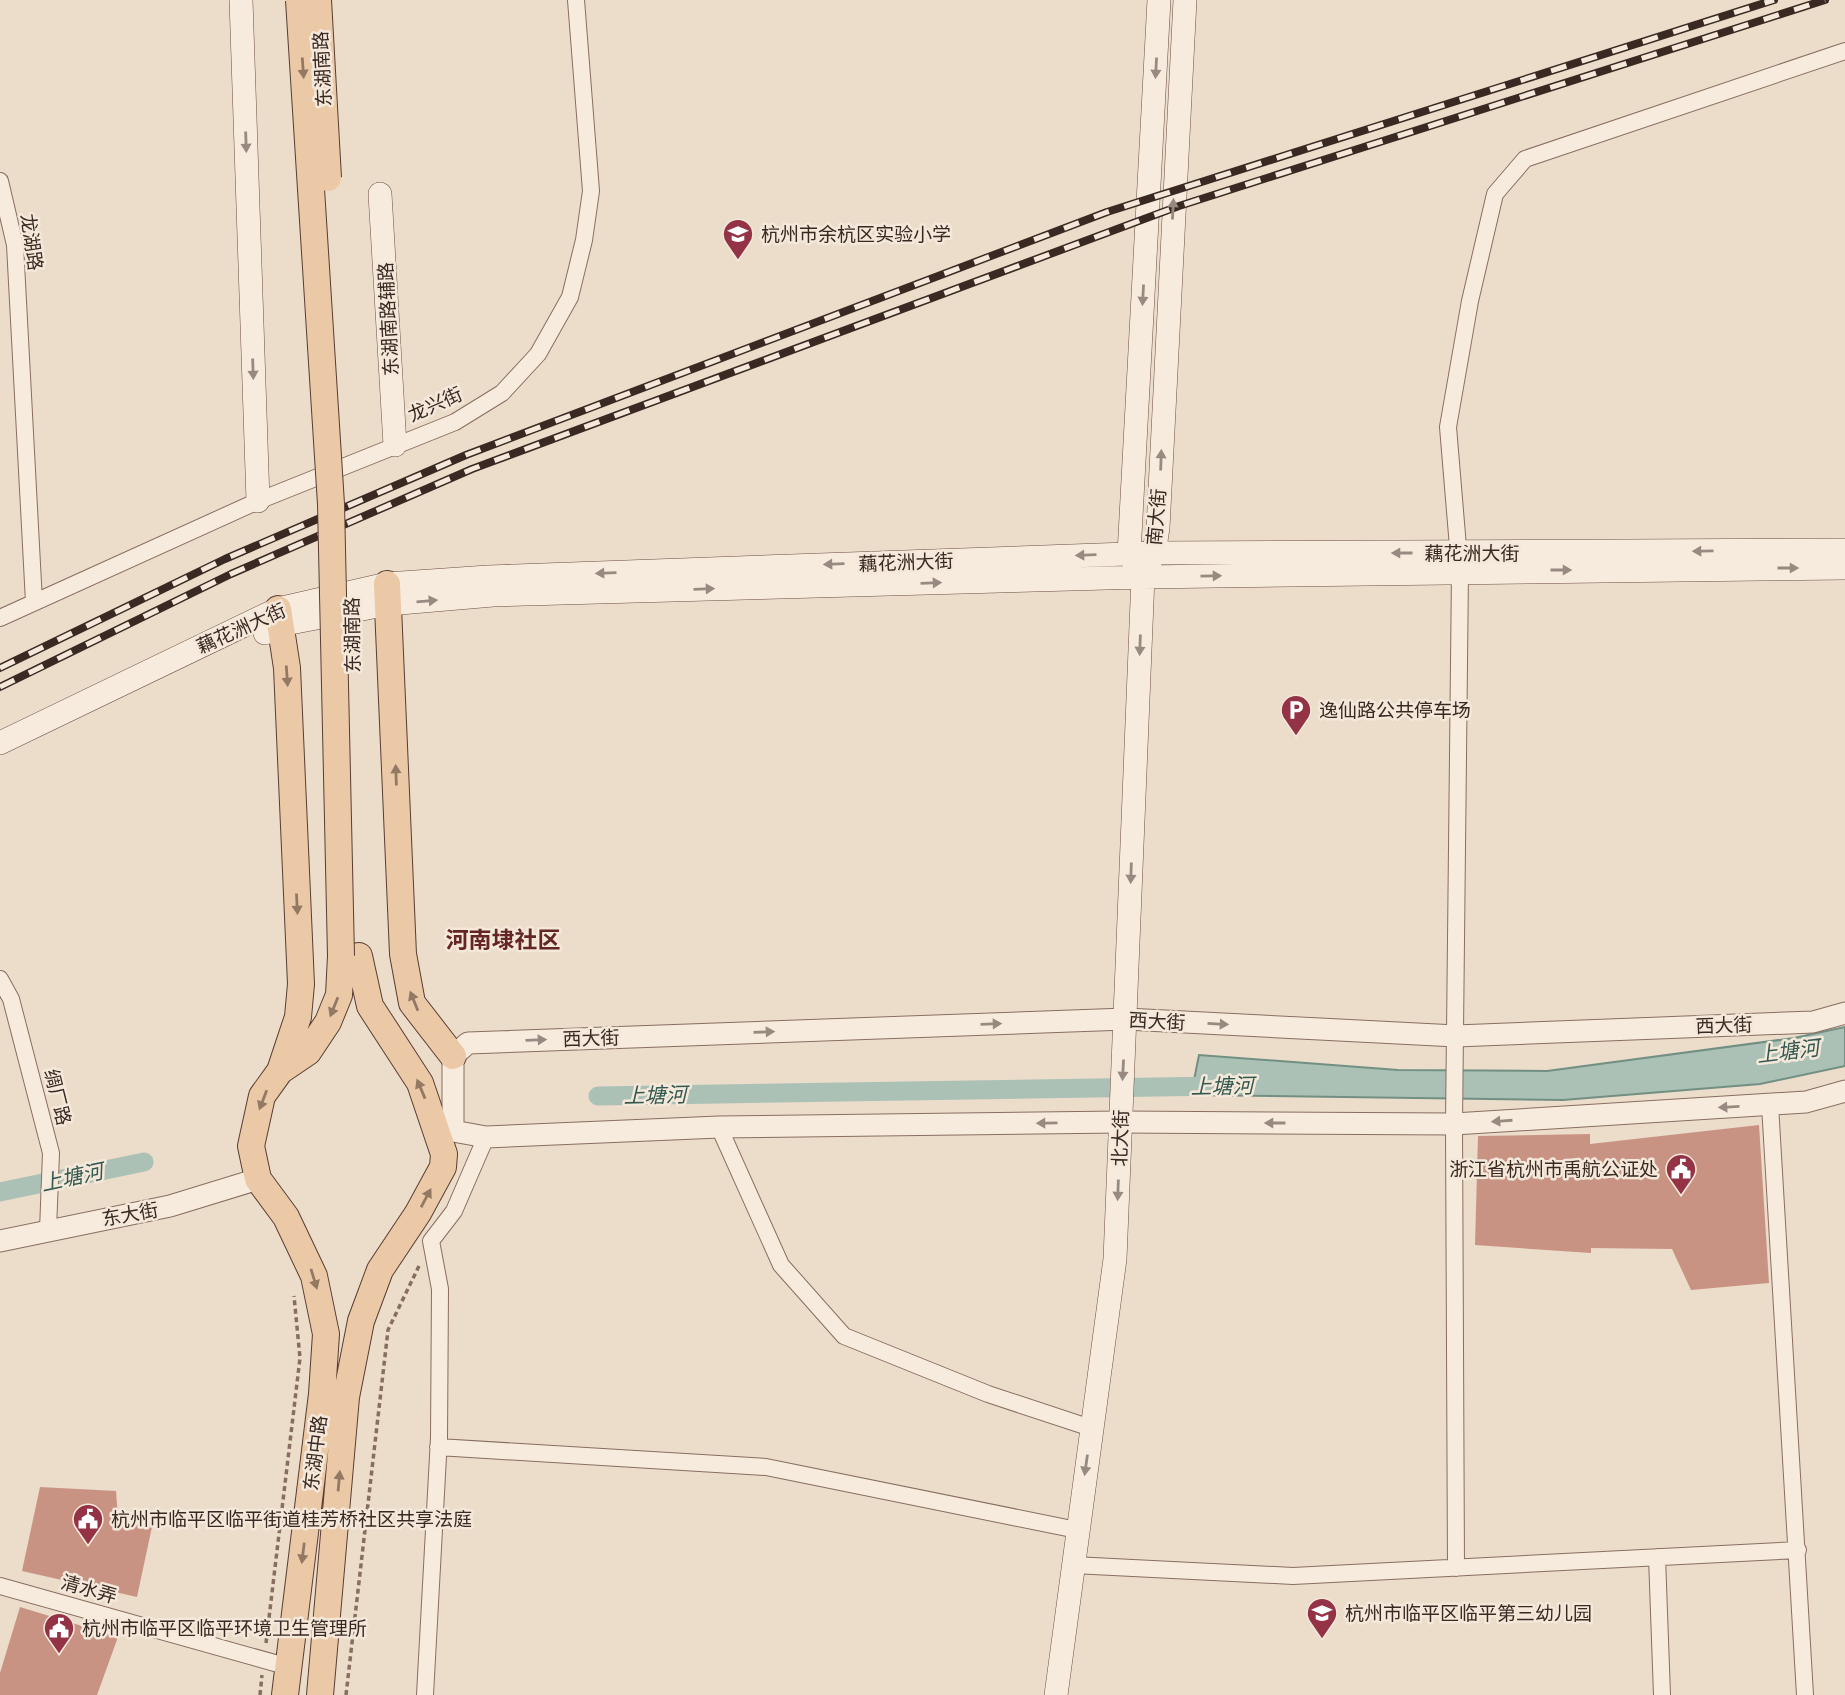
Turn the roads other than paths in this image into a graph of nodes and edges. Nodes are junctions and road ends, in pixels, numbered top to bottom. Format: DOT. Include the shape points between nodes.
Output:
graph roads {
  1 [pos="241,0"];
  2 [pos="299,0"];
  3 [pos="318,0"];
  4 [pos="576,0"];
  5 [pos="1159,0"];
  6 [pos="1185,0"];
  7 [pos="1845,51"];
  8 [pos="0,181"];
  9 [pos="380,194"];
  10 [pos="395,444"];
  11 [pos="258,501"];
  12 [pos="1845,550"];
  13 [pos="1154,553"];
  14 [pos="1129,554"];
  15 [pos="1460,562"];
  16 [pos="1845,568"];
  17 [pos="1143,577"];
  18 [pos="388,594"];
  19 [pos="34,602"];
  20 [pos="279,617"];
  21 [pos="0,618"];
  22 [pos="0,743"];
  23 [pos="0,760"];
  24 [pos="350,956"];
  25 [pos="0,979"];
  26 [pos="1845,1013"];
  27 [pos="1126,1019"];
  28 [pos="1456,1036"];
  29 [pos="460,1049"];
  30 [pos="280,1072"];
  31 [pos="1845,1091"];
  32 [pos="1770,1105"];
  33 [pos="1120,1122"];
  34 [pos="1454,1124"];
  35 [pos="719,1127"];
  36 [pos="445,1133"];
  37 [pos="486,1137"];
  38 [pos="258,1179"];
  39 [pos="48,1230"];
  40 [pos="400,1239"];
  41 [pos="0,1241"];
  42 [pos="1091,1428"];
  43 [pos="438,1447"];
  44 [pos="1077,1531"];
  45 [pos="1798,1550"];
  46 [pos="1657,1557"];
  47 [pos="1073,1565"];
  48 [pos="1456,1568"];
  49 [pos="0,1586"];
  50 [pos="276,1663"];
  51 [pos="330,1694"];
  52 [pos="285,1695"];
  53 [pos="425,1695"];
  54 [pos="1056,1695"];
  55 [pos="1662,1695"];
  56 [pos="1805,1695"];
  1 -- 11 [label="main road, one-way"];
  2 -- 24 [label="main road, 东湖南路, one-way, bridge" via="331,504"];
  3 -- 24 [label="main road, 东湖南路, bridge" via="350,562"];
  4 -- 10 [label="street, 龙兴街" via="591,191 570,297 538,354 502,393 455,422"];
  5 -- 14 [label="main road, 南大街, one-way"];
  13 -- 6 [label="main road, 南大街, one-way"];
  7 -- 15 [label="street" via="1525,159 1495,194 1448,427"];
  8 -- 19 [label="street, 龙湖路" via="15,245"];
  9 -- 10 [label="main road, 东湖南路辅路"];
  10 -- 11 [label="street, 龙兴街"];
  11 -- 19 [label="street, 龙兴街"];
  12 -- 15 [label="main road, 藕花洲大街, one-way"];
  13 -- 14 [label="main road, 藕花洲大街"];
  15 -- 13 [label="main road, 藕花洲大街, one-way"];
  13 -- 17 [label="main road, 南大街"];
  14 -- 17 [label="main road, 南大街"];
  14 -- 18 [label="main road, 藕花洲大街, one-way" via="488,577"];
  15 -- 16 [label="main road, 藕花洲大街, one-way"];
  17 -- 15 [label="main road, 藕花洲大街, one-way"];
  15 -- 28 [label="street"];
  18 -- 17 [label="main road, 藕花洲大街, one-way"];
  17 -- 27 [label="main road, 北大街, one-way"];
  18 -- 20 [label="main road, 藕花洲大街"];
  29 -- 18 [label="main road, one-way" via="412,1003 403,954"];
  19 -- 21 [label="street, 龙兴街"];
  20 -- 22 [label="main road, 藕花洲大街"];
  20 -- 23 [label="main road, 藕花洲大街"];
  20 -- 30 [label="main road, one-way" via="286,668 301,984 298,1017"];
  24 -- 30 [label="main road, 东湖南路, one-way" via="328,1022 308,1052"];
  36 -- 24 [label="main road, 东湖南路, one-way" via="420,1083 370,1006"];
  25 -- 39 [label="street, 绸厂路" via="11,999 51,1153"];
  26 -- 28 [label="street, 西大街" via="1813,1022"];
  27 -- 28 [label="street, 西大街, one-way"];
  29 -- 27 [label="street, 西大街, one-way"];
  27 -- 33 [label="main road, 北大街, one-way"];
  28 -- 34 [label="street"];
  29 -- 36 [label="street"];
  30 -- 38 [label="main road, one-way" via="262,1096 251,1146"];
  31 -- 32 [label="street" via="1806,1102"];
  32 -- 34 [label="street, one-way"];
  32 -- 45 [label="street"];
  34 -- 33 [label="street, one-way"];
  33 -- 35 [label="street, one-way"];
  33 -- 42 [label="main road, 北大街, one-way" via="1115,1259"];
  34 -- 48 [label="street"];
  35 -- 37 [label="street"];
  35 -- 42 [label="street" via="781,1265 844,1336 988,1394"];
  36 -- 37 [label="street"];
  40 -- 36 [label="main road, 东湖南路, one-way" via="443,1167"];
  37 -- 43 [label="street" via="454,1211 432,1241 440,1289"];
  38 -- 39 [label="street, 东大街" via="170,1206"];
  38 -- 50 [label="main road, 东湖中路, one-way" via="286,1217 314,1276 326,1334 322,1394"];
  39 -- 41 [label="street, 东大街"];
  51 -- 40 [label="main road, 东湖中路, one-way" via="346,1397 361,1321 380,1270"];
  42 -- 44 [label="main road, 北大街, one-way"];
  43 -- 44 [label="street" via="766,1467"];
  43 -- 53 [label="street"];
  44 -- 47 [label="main road, 北大街"];
  45 -- 46 [label="street"];
  45 -- 56 [label="street"];
  46 -- 48 [label="street"];
  46 -- 55 [label="street"];
  47 -- 48 [label="street" via="1293,1576"];
  47 -- 54 [label="main road, 北大街"];
  49 -- 50 [label="street, 清水弄"];
  50 -- 52 [label="main road, 东湖中路"];
}
